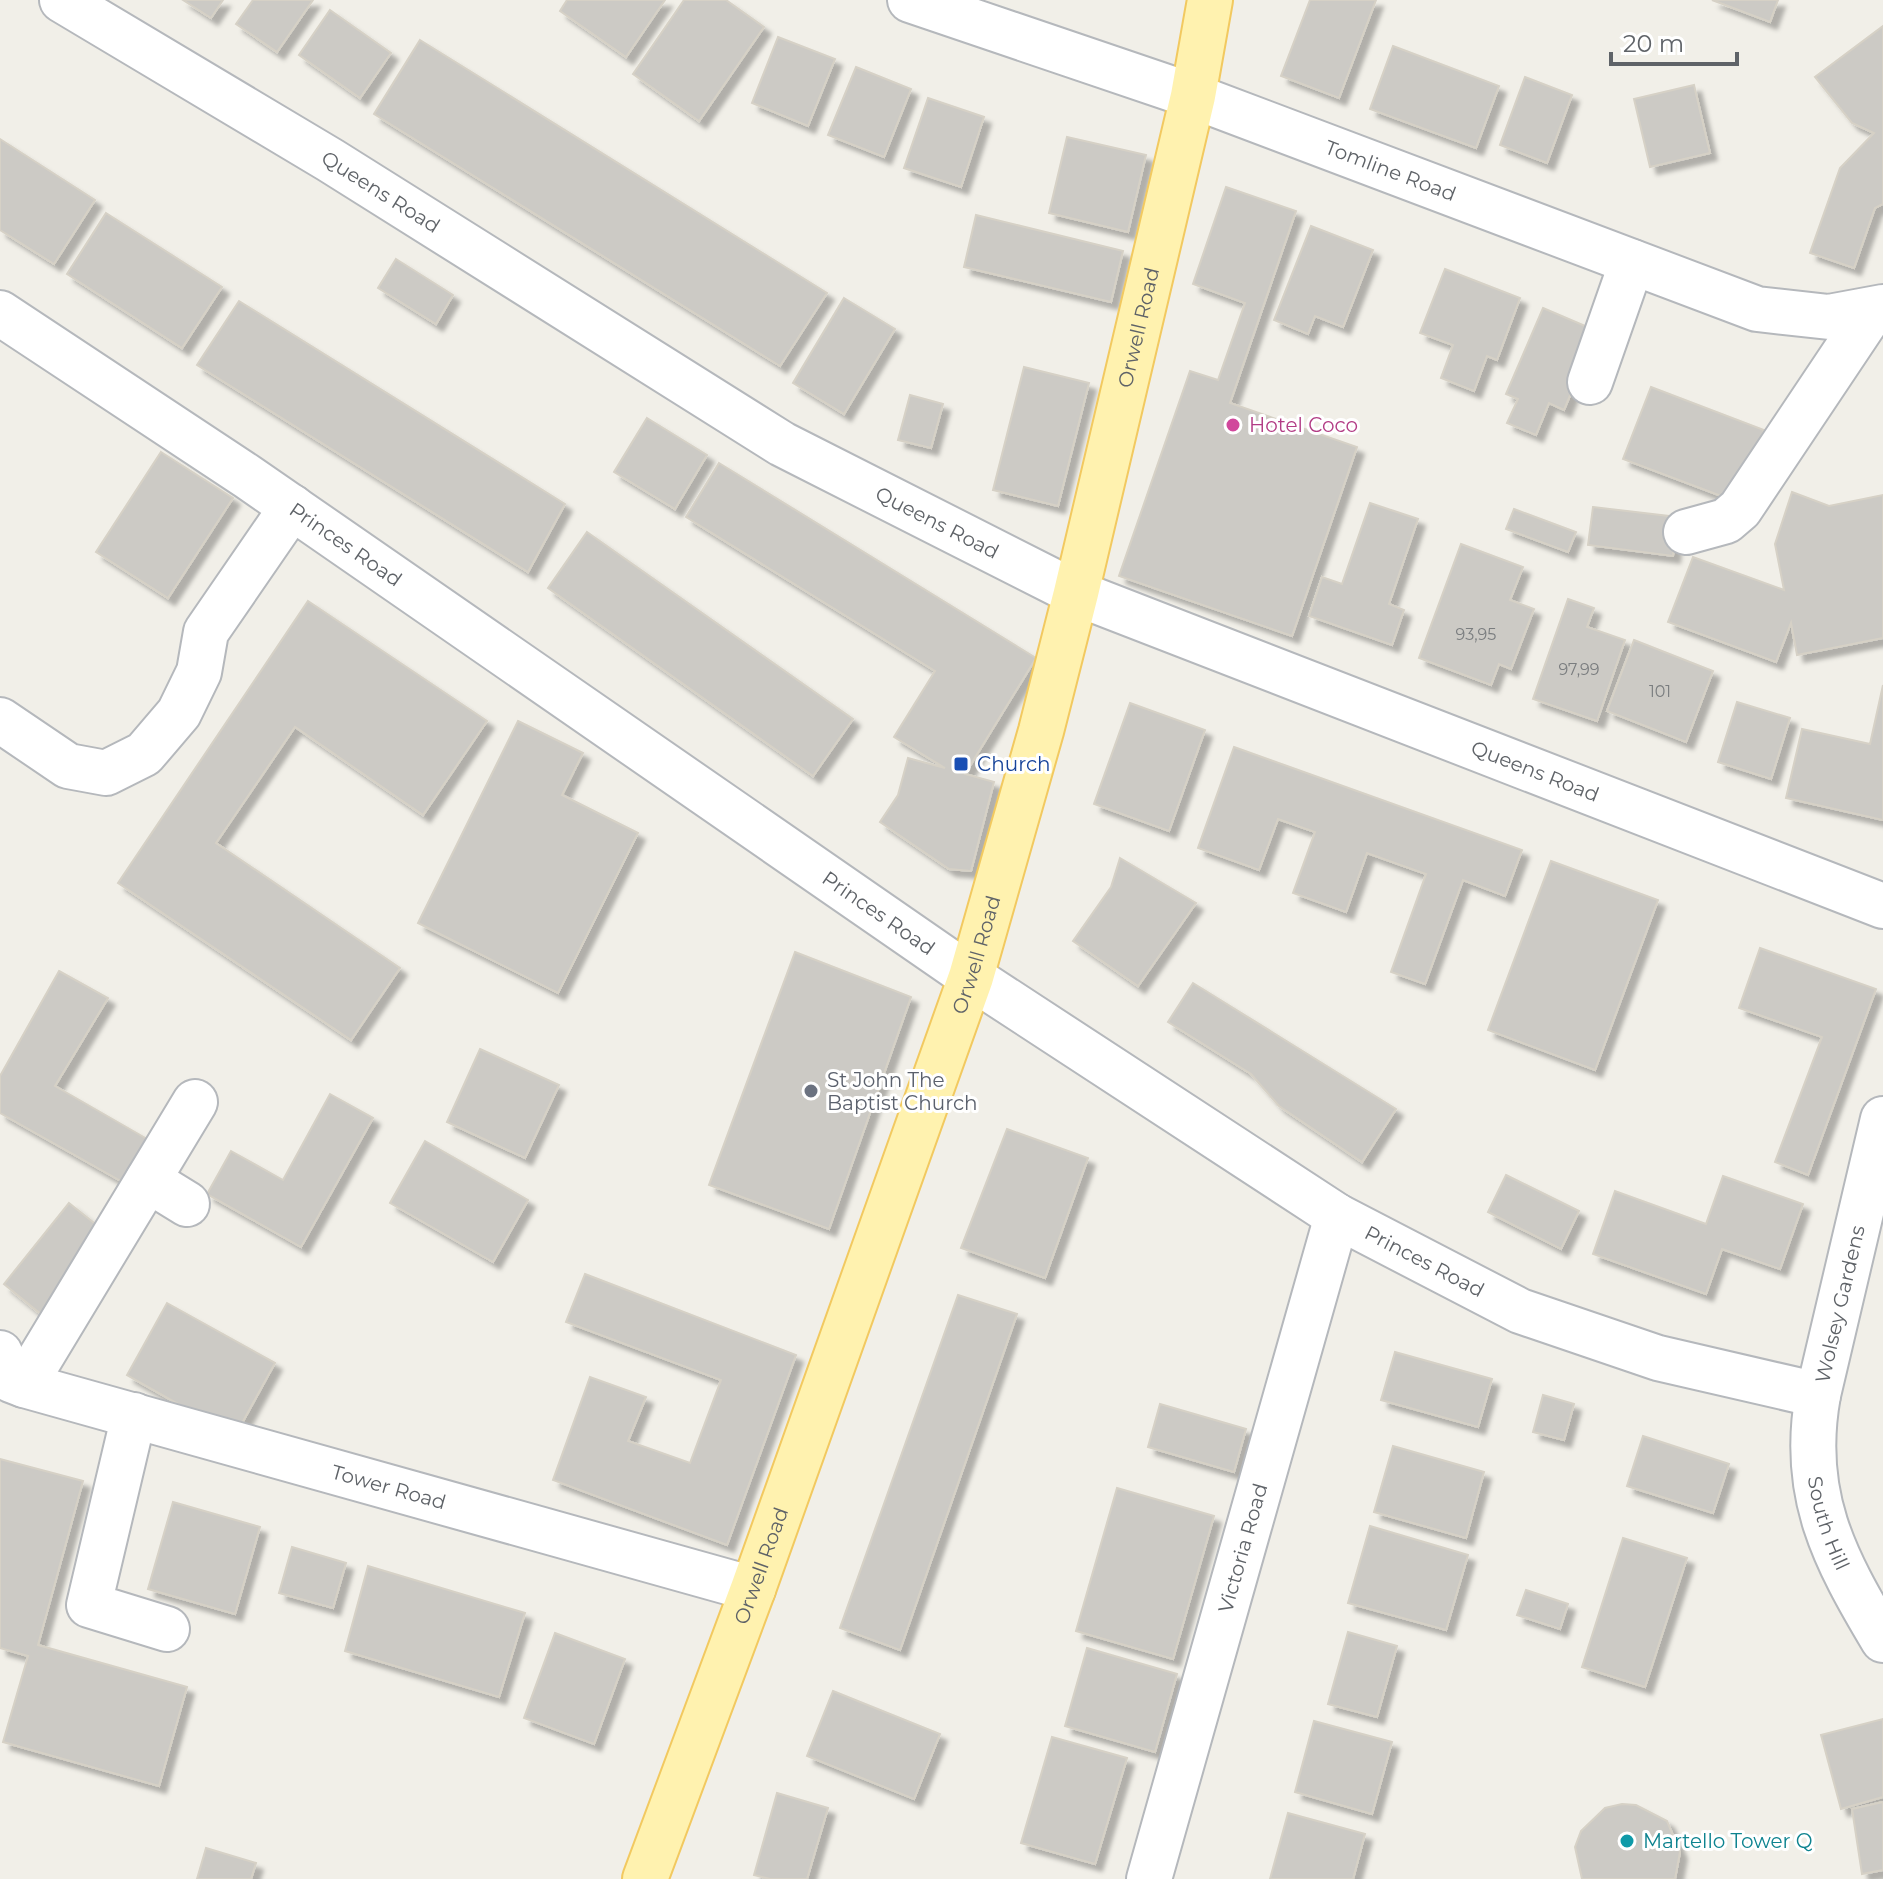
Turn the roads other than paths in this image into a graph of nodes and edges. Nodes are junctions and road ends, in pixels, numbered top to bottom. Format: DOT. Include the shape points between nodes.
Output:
graph roads {
  1 [pos="62,0"];
  2 [pos="910,0"];
  3 [pos="1210,0"];
  4 [pos="1193,96"];
  5 [pos="1632,262"];
  6 [pos="0,313"];
  7 [pos="1880,317"];
  8 [pos="1590,382"];
  9 [pos="292,507"];
  10 [pos="1686,532"];
  11 [pos="1076,593"];
  12 [pos="0,720"];
  13 [pos="1883,906"];
  14 [pos="971,977"];
  15 [pos="195,1102"];
  16 [pos="1883,1119"];
  17 [pos="148,1180"];
  18 [pos="187,1204"];
  19 [pos="1337,1216"];
  20 [pos="12,1369"];
  21 [pos="1818,1395"];
  22 [pos="134,1415"];
  23 [pos="753,1589"];
  24 [pos="167,1629"];
  25 [pos="1883,1640"];
  26 [pos="645,1879"];
  27 [pos="1149,1879"];
  1 -- 11 [label="street, Queens Road" via="330,160 782,444"];
  2 -- 4 [label="street, Tomline Road"];
  3 -- 4 [label="main road, Orwell Road"];
  4 -- 5 [label="street, Tomline Road"];
  4 -- 11 [label="main road, Orwell Road"];
  5 -- 7 [label="street, Tomline Road" via="1777,313"];
  5 -- 8 [label="street"];
  6 -- 9 [label="street, Princes Road"];
  7 -- 10 [label="street" via="1740,509 1726,521"];
  9 -- 12 [label="street" via="206,632 193,686 179,713 144,754 106,773 68,766"];
  9 -- 14 [label="street, Princes Road"];
  11 -- 13 [label="street, Queens Road"];
  11 -- 14 [label="main road, Orwell Road"];
  14 -- 19 [label="street, Princes Road"];
  14 -- 23 [label="main road, Orwell Road"];
  15 -- 17 [label="street, Tower Road"];
  16 -- 21 [label="street, Wolsey Gardens"];
  17 -- 18 [label="street"];
  17 -- 20 [label="street, Tower Road"];
  19 -- 21 [label="street, Princes Road" via="1520,1311 1658,1358"];
  19 -- 27 [label="street, Victoria Road"];
  20 -- 22 [label="street, Tower Road"];
  21 -- 25 [label="street, South Hill" via="1811,1463 1820,1511 1837,1559"];
  22 -- 23 [label="street, Tower Road"];
  22 -- 24 [label="street" via="89,1605"];
  23 -- 26 [label="main road, Orwell Road"];
}
